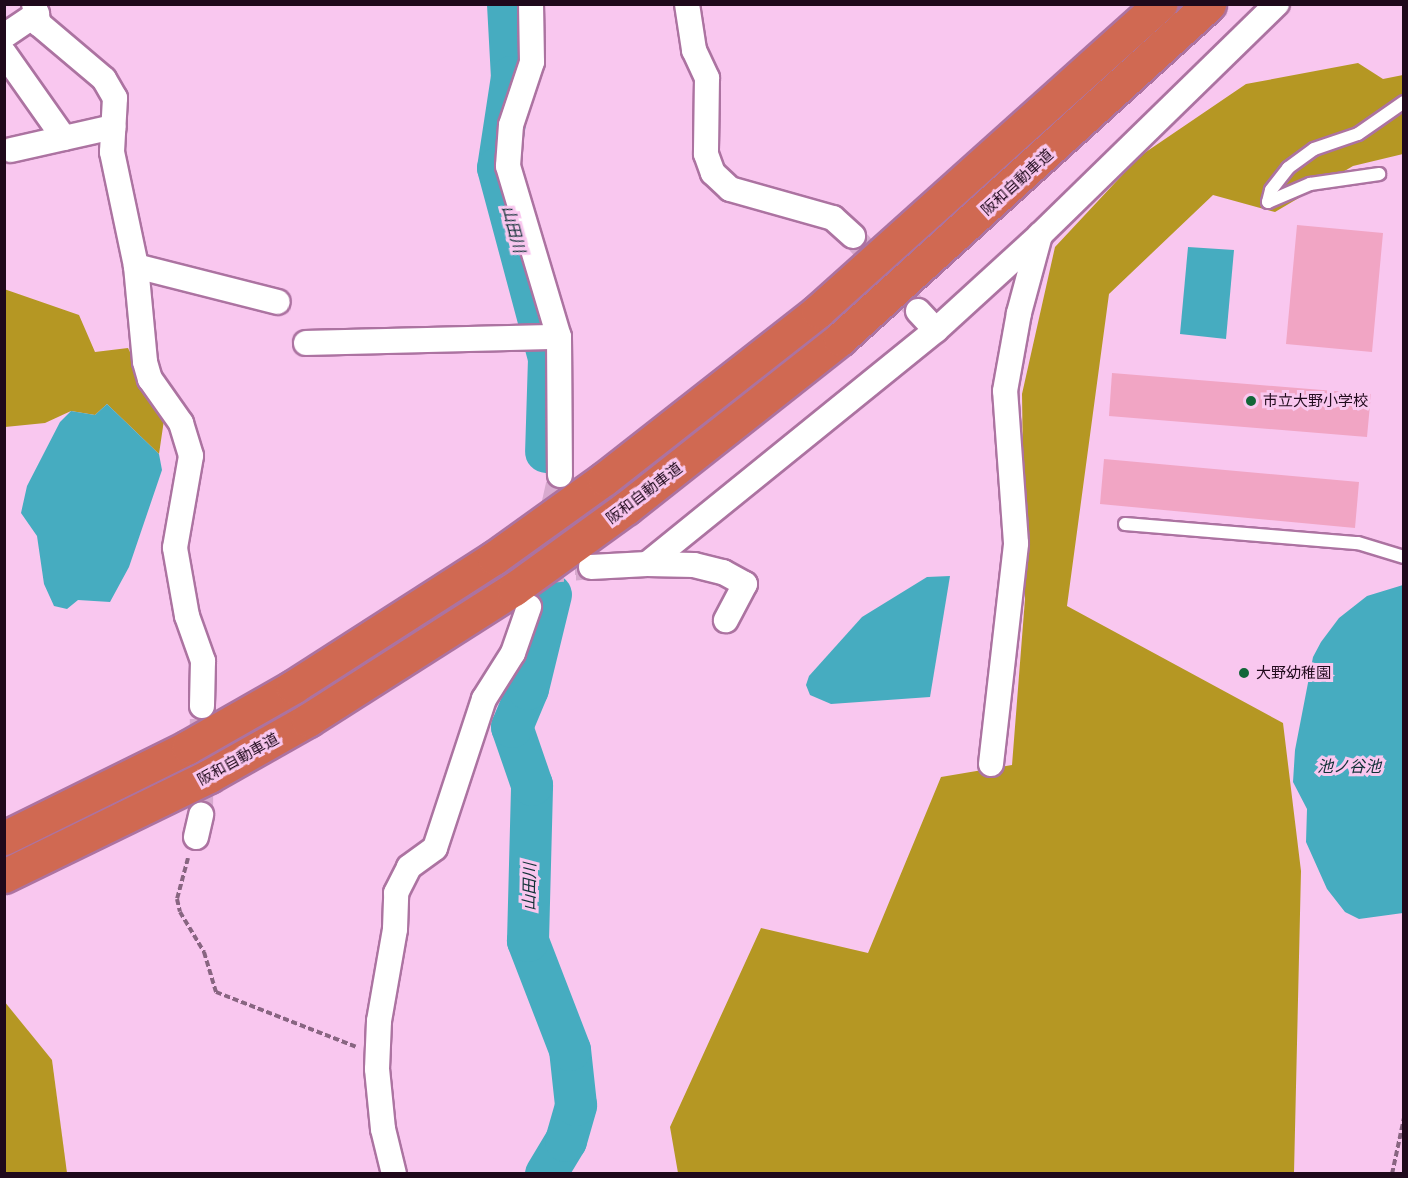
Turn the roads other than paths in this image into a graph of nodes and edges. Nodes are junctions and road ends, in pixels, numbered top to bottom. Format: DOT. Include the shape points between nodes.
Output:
graph roads {
  1 [pos="531,4"];
  2 [pos="687,4"];
  3 [pos="1160,4"];
  4 [pos="1209,4"];
  5 [pos="1277,4"];
  6 [pos="35,9"];
  7 [pos="4,36"];
  8 [pos="4,53"];
  9 [pos="1404,102"];
  10 [pos="113,127"];
  11 [pos="64,138"];
  12 [pos="11,150"];
  13 [pos="1379,174"];
  14 [pos="853,236"];
  15 [pos="1040,236"];
  16 [pos="136,266"];
  17 [pos="278,302"];
  18 [pos="918,310"];
  19 [pos="936,330"];
  20 [pos="559,337"];
  21 [pos="306,343"];
  22 [pos="560,475"];
  23 [pos="1125,524"];
  24 [pos="1404,557"];
  25 [pos="646,564"];
  26 [pos="591,567"];
  27 [pos="529,607"];
  28 [pos="726,620"];
  29 [pos="202,706"];
  30 [pos="991,764"];
  31 [pos="4,838"];
  32 [pos="4,876"];
  33 [pos="394,1173"];
  1 -- 20 [label="street" via="532,62 511,125 508,166"];
  2 -- 14 [label="street" via="694,50 706,78 706,154 713,173 730,189 834,218"];
  3 -- 31 [label="highway" via="818,311 604,479 494,558 293,687 188,747"];
  4 -- 32 [label="highway, 阪和自動車道" via="840,339 608,521 514,589 308,720 209,776"];
  5 -- 15 [label="street"];
  6 -- 7 [label="street"];
  6 -- 10 [label="street" via="47,32 104,79 115,98"];
  8 -- 11 [label="street"];
  9 -- 13 [label="lane" via="1358,134 1314,149 1288,168 1270,190 1268,202 1310,184"];
  10 -- 11 [label="street"];
  10 -- 16 [label="street" via="118,195"];
  11 -- 12 [label="street"];
  15 -- 19 [label="street"];
  15 -- 30 [label="street" via="1019,313 1005,391 1016,543"];
  16 -- 17 [label="street"];
  16 -- 29 [label="street" via="145,362 150,379 181,423 191,456 175,548 187,616 203,661"];
  18 -- 19 [label="street"];
  19 -- 25 [label="street"];
  20 -- 21 [label="street"];
  20 -- 22 [label="street"];
  23 -- 24 [label="lane" via="1358,543"];
  25 -- 26 [label="street"];
  25 -- 28 [label="street" via="708,567 745,584"];
  27 -- 33 [label="street" via="513,653 484,699 435,848 409,867 400,879 379,1022 378,1055 383,1129"];
}
